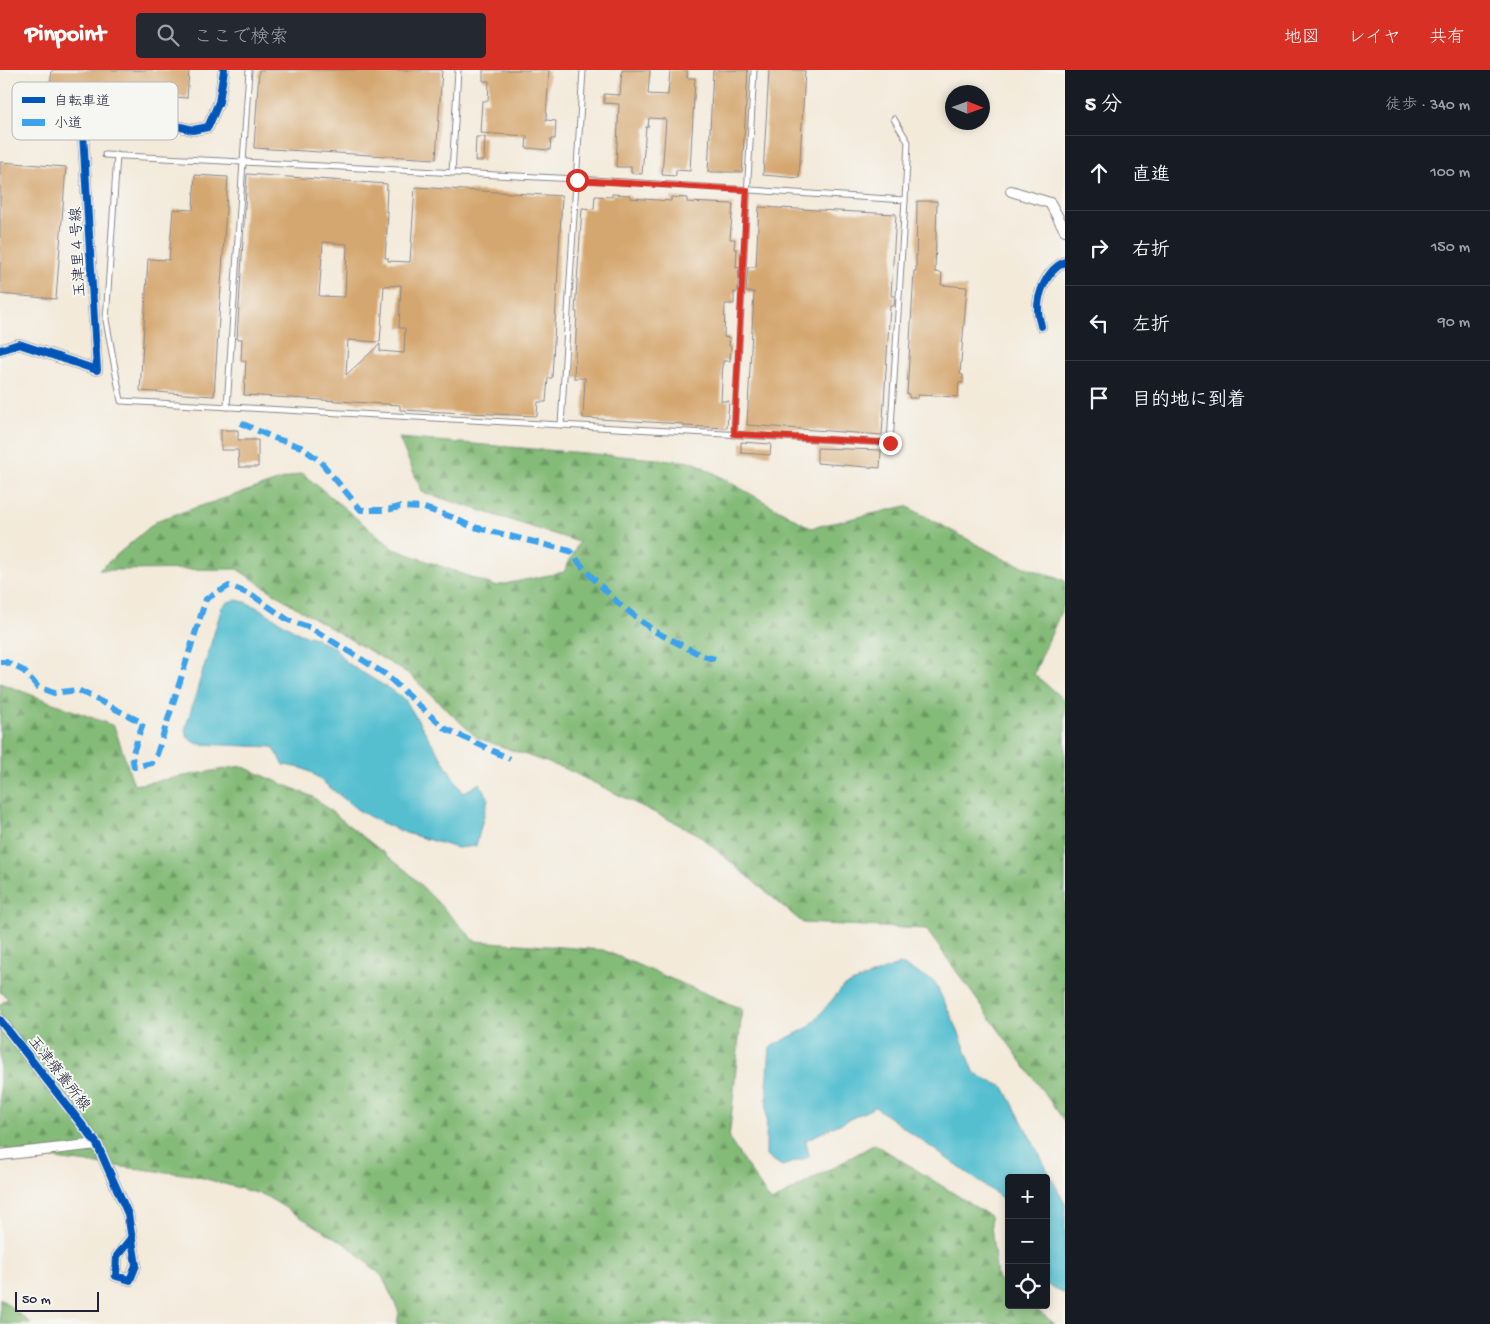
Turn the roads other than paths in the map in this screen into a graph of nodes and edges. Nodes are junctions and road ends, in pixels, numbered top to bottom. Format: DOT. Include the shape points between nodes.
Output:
graph roads {
  1 [pos="224,70"];
  2 [pos="249,70"];
  3 [pos="458,70"];
  4 [pos="583,70"];
  5 [pos="754,70"];
  6 [pos="894,119"];
  7 [pos="178,126"];
  8 [pos="83,140"];
  9 [pos="105,155"];
  10 [pos="118,156"];
  11 [pos="242,162"];
  12 [pos="452,173"];
  13 [pos="577,180"];
  14 [pos="747,190"];
  15 [pos="1011,191"];
  16 [pos="905,200"];
  17 [pos="1065,230"];
  18 [pos="1065,262"];
  19 [pos="1041,326"];
  20 [pos="0,350"];
  21 [pos="227,407"];
  22 [pos="560,425"];
  23 [pos="734,434"];
  24 [pos="0,1020"];
  25 [pos="97,1144"];
  26 [pos="0,1155"];
  27 [pos="132,1237"];
  1 -- 7 [label="street, 玉津里４号線" via="219,102 208,127 193,130"];
  2 -- 11 [label="lane"];
  3 -- 12 [label="lane"];
  4 -- 13 [label="lane"];
  5 -- 14 [label="lane"];
  6 -- 16 [label="lane" via="908,142"];
  8 -- 20 [label="street, 玉津里４号線" via="97,370 19,344"];
  9 -- 10 [label="lane"];
  10 -- 11 [label="lane"];
  10 -- 21 [label="lane" via="106,320 121,401"];
  11 -- 12 [label="lane"];
  11 -- 21 [label="lane"];
  12 -- 13 [label="lane"];
  13 -- 14 [label="lane"];
  13 -- 22 [label="lane"];
  14 -- 16 [label="lane"];
  14 -- 23 [label="lane"];
  15 -- 17 [label="street" via="1050,203"];
  16 -- 23 [label="lane" via="890,443"];
  18 -- 19 [label="street" via="1047,278 1039,296"];
  21 -- 22 [label="lane"];
  22 -- 23 [label="lane"];
  24 -- 25 [label="street, 玉津療養所線"];
  25 -- 26 [label="street"];
  25 -- 27 [label="street, 玉津療養所線" via="128,1214"];
}
